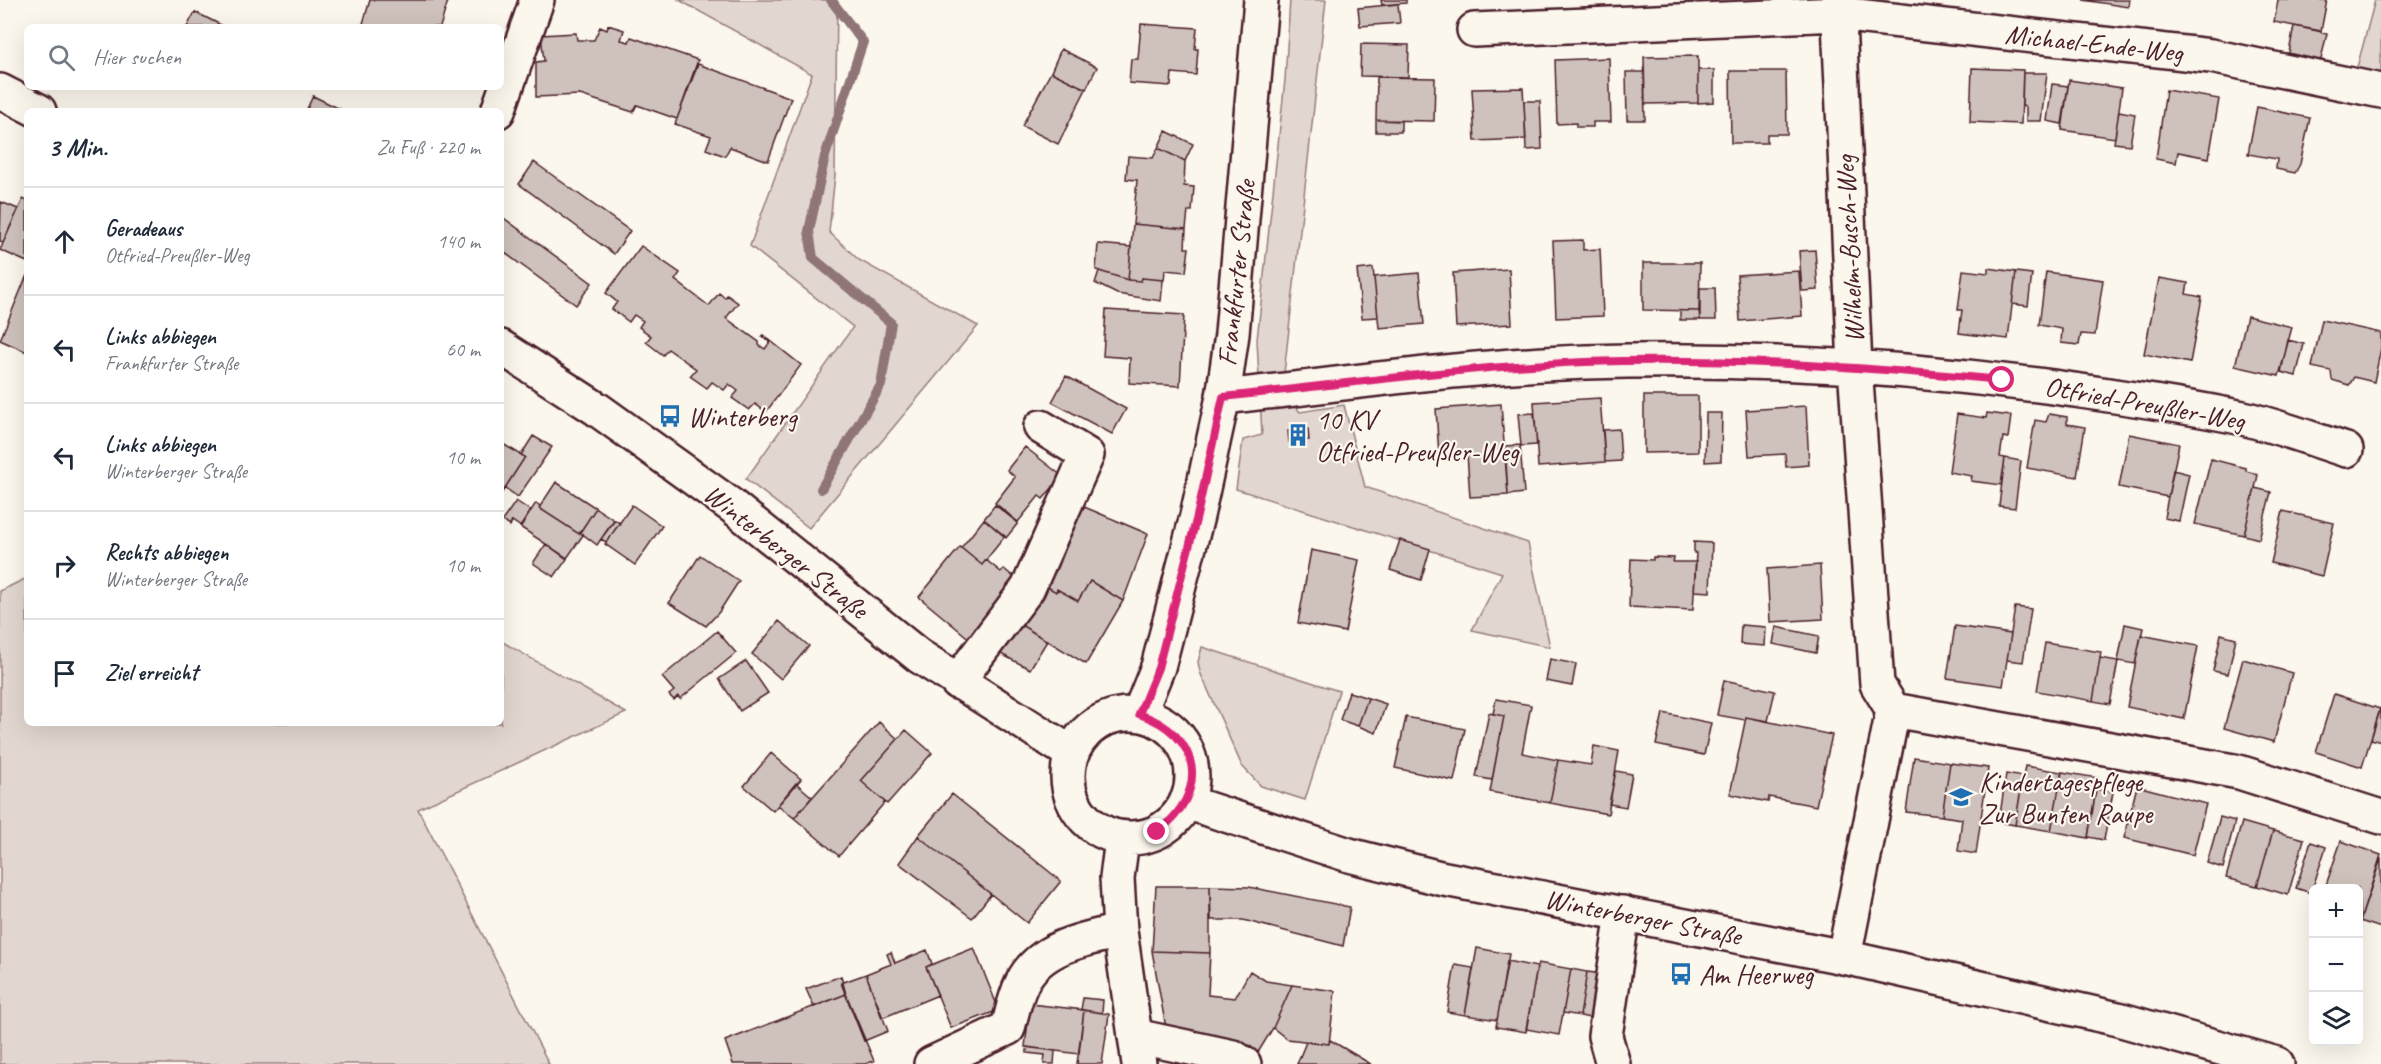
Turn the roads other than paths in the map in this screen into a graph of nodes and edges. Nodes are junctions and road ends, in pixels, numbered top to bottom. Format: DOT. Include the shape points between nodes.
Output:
graph roads {
  1 [pos="537,0"];
  2 [pos="1261,0"];
  3 [pos="1838,7"];
  4 [pos="1474,30"];
  5 [pos="0,91"];
  6 [pos="2381,91"];
  7 [pos="33,108"];
  8 [pos="499,108"];
  9 [pos="504,349"];
  10 [pos="1855,366"];
  11 [pos="1223,397"];
  12 [pos="1041,427"];
  13 [pos="2346,450"];
  14 [pos="957,682"];
  15 [pos="1893,710"];
  16 [pos="1139,714"];
  17 [pos="1071,753"];
  18 [pos="1186,802"];
  19 [pos="2381,817"];
  20 [pos="1122,839"];
  21 [pos="1623,913"];
  22 [pos="1120,931"];
  23 [pos="1844,957"];
  24 [pos="1137,1050"];
  25 [pos="931,1064"];
  26 [pos="1244,1064"];
  27 [pos="1613,1064"];
  28 [pos="2277,1064"];
  1 -- 8 [label="street"];
  2 -- 11 [label="street, Frankfurter Straße"];
  3 -- 4 [label="street, Michael-Ende-Weg"];
  3 -- 6 [label="street, Michael-Ende-Weg" via="2211,56"];
  3 -- 10 [label="street, Wilhelm-Busch-Weg"];
  5 -- 7 [label="street"];
  9 -- 14 [label="street, Winterberger Straße" via="597,409 732,506 919,657"];
  10 -- 11 [label="street, Otfried-Preußler-Weg" via="1721,361 1585,362"];
  10 -- 13 [label="street, Otfried-Preußler-Weg" via="2121,396 2244,418"];
  10 -- 15 [label="street, Wilhelm-Busch-Weg" via="1877,684"];
  11 -- 16 [label="street, Frankfurter Straße" via="1158,668"];
  12 -- 14 [label="street" via="1087,455 1028,588"];
  14 -- 17 [label="street, Winterberger Straße"];
  15 -- 19 [label="street" via="2239,772"];
  15 -- 23 [label="street"];
  16 -- 17 [label="street" via="1118,714 1098,721 1082,735"];
  16 -- 18 [label="street" via="1158,720 1185,747 1192,774"];
  17 -- 20 [label="street" via="1067,771 1074,805 1099,830"];
  18 -- 20 [label="street" via="1174,819 1157,832"];
  18 -- 21 [label="street, Winterberger Straße" via="1349,855 1440,878"];
  20 -- 22 [label="street" via="1117,878"];
  21 -- 23 [label="street, Winterberger Straße"];
  21 -- 27 [label="street" via="1605,1036"];
  22 -- 24 [label="street"];
  22 -- 25 [label="street" via="1049,952 1021,984 1008,1028"];
  23 -- 28 [label="street, Winterberger Straße" via="2118,1019"];
  24 -- 26 [label="street" via="1233,1057"];
}
